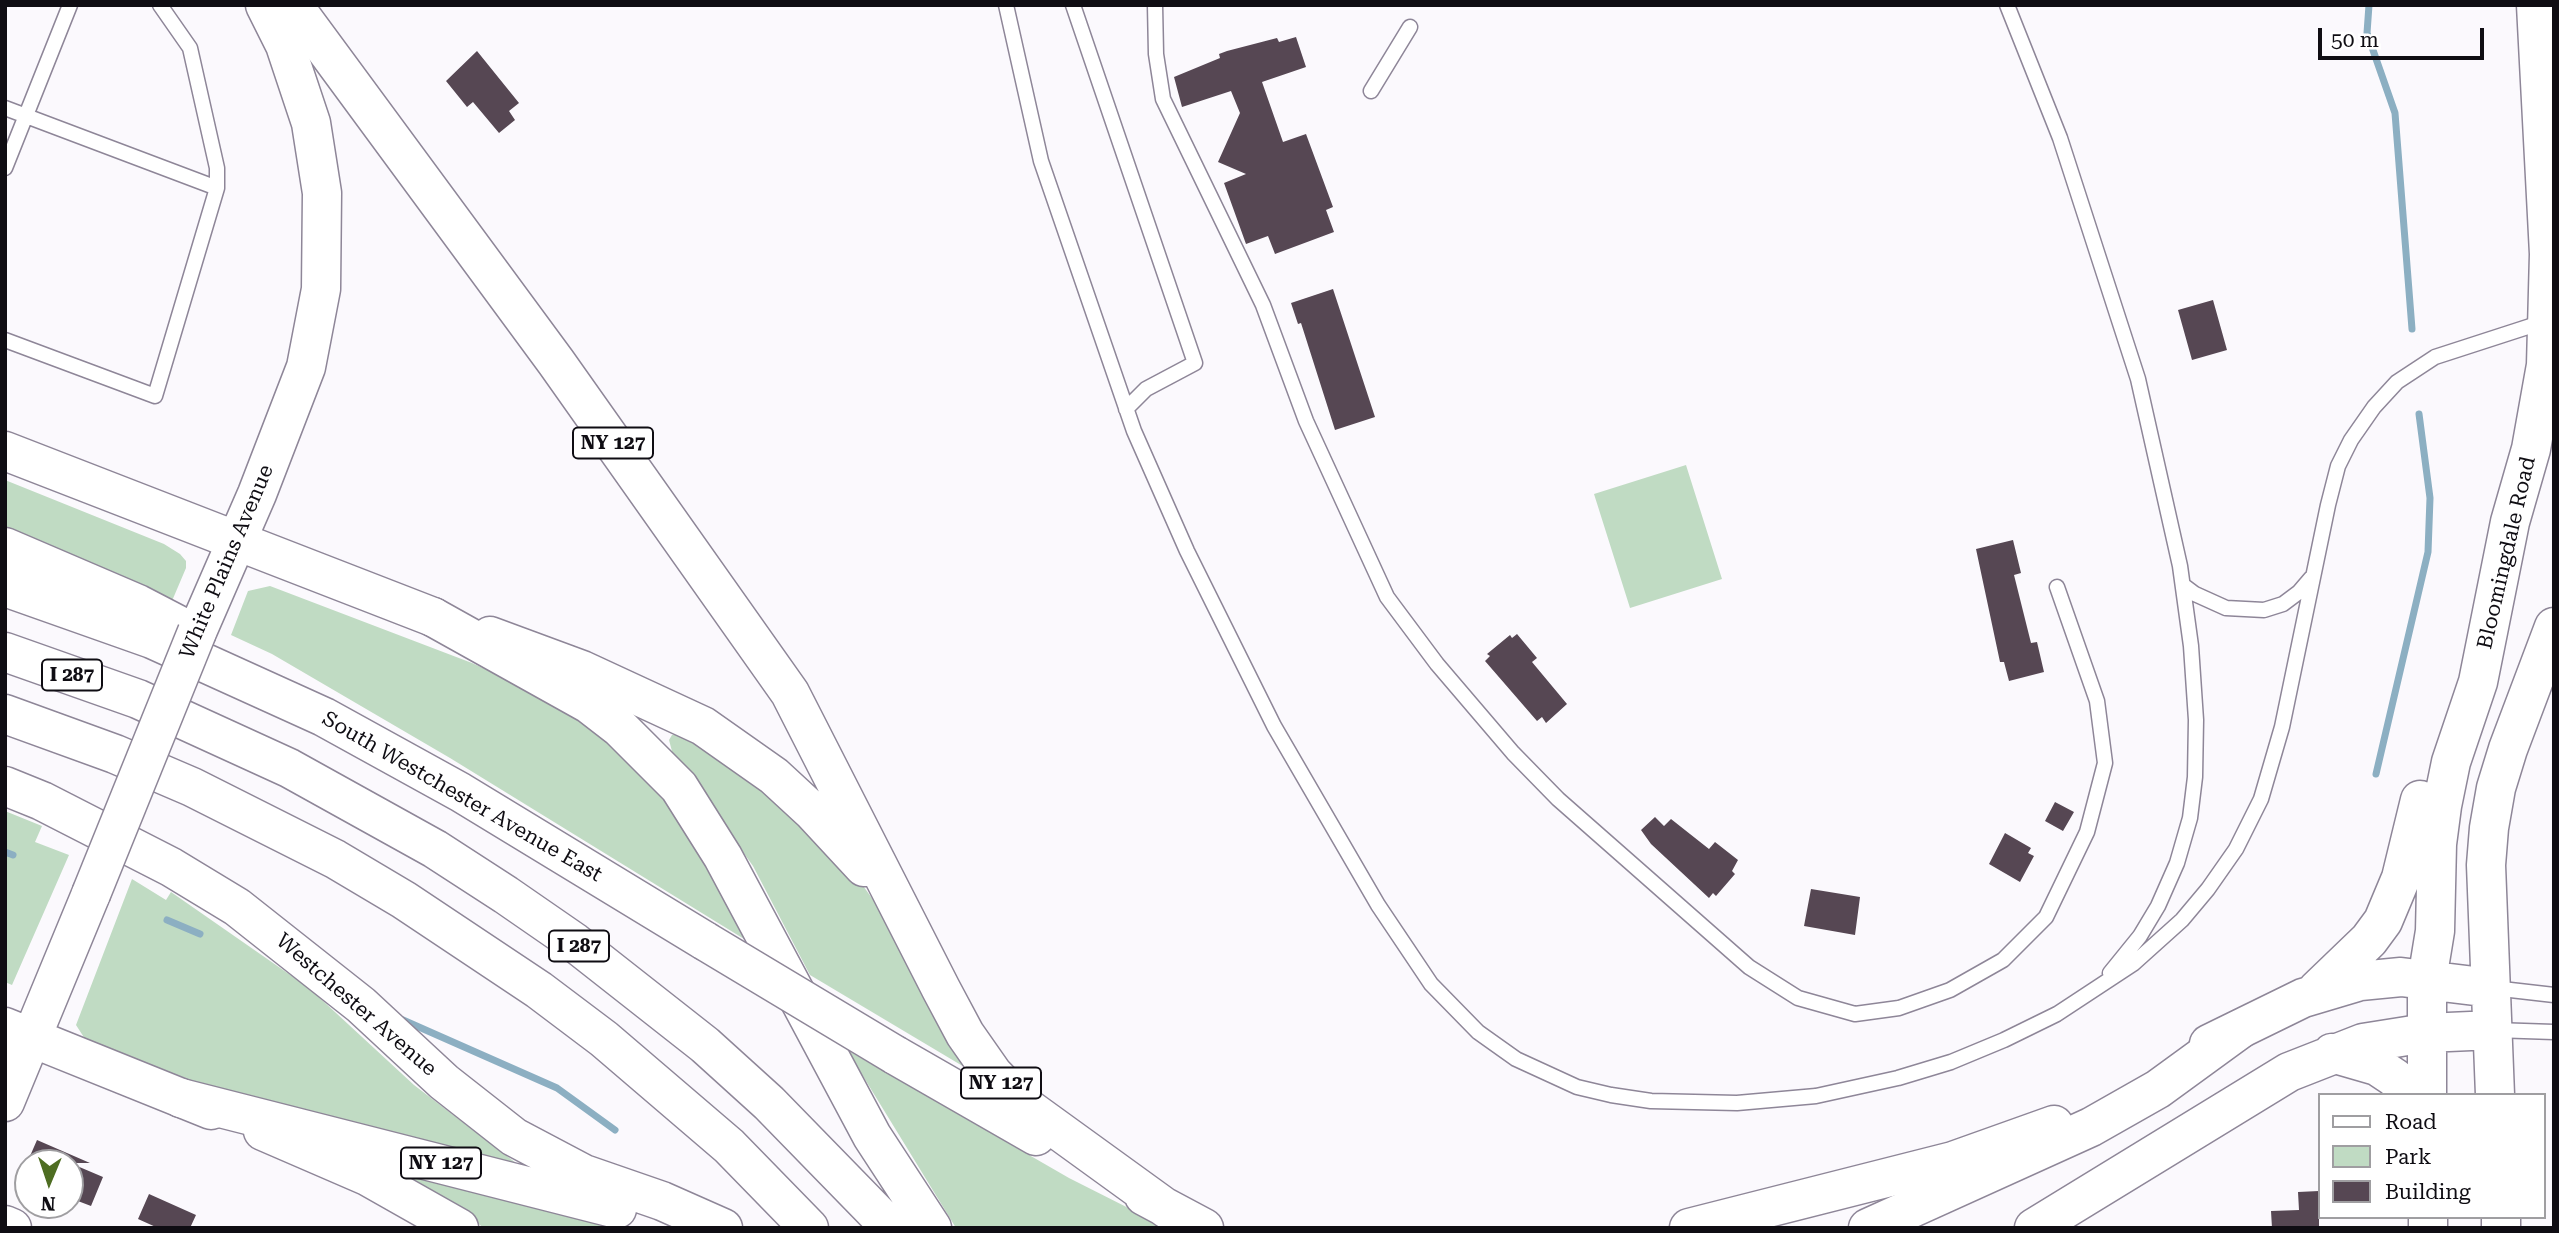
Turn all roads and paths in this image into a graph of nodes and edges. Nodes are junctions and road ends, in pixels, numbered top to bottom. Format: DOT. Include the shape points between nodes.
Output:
graph roads {
  1 [pos="70,5"];
  2 [pos="160,5"];
  3 [pos="265,5"];
  4 [pos="293,5"];
  5 [pos="1006,5"];
  6 [pos="1073,5"];
  7 [pos="1155,5"];
  8 [pos="2007,5"];
  9 [pos="2536,5"];
  10 [pos="1410,27"];
  11 [pos="1371,91"];
  12 [pos="5,108"];
  13 [pos="26,116"];
  14 [pos="5,168"];
  15 [pos="217,188"];
  16 [pos="2552,320"];
  17 [pos="5,340"];
  18 [pos="1126,409"];
  19 [pos="5,451"];
  20 [pos="2510,522"];
  21 [pos="235,538"];
  22 [pos="5,547"];
  23 [pos="2313,576"];
  24 [pos="2183,585"];
  25 [pos="5,587"];
  26 [pos="2057,587"];
  27 [pos="433,617"];
  28 [pos="2554,626"];
  29 [pos="5,652"];
  30 [pos="5,714"];
  31 [pos="390,752"];
  32 [pos="5,786"];
  33 [pos="896,903"];
  34 [pos="2427,980"];
  35 [pos="2491,988"];
  36 [pos="2089,994"];
  37 [pos="2554,995"];
  38 [pos="2303,998"];
  39 [pos="2239,1030"];
  40 [pos="2493,1030"];
  41 [pos="18,1032"];
  42 [pos="2554,1032"];
  43 [pos="2426,1033"];
  44 [pos="2332,1053"];
  45 [pos="666,1091"];
  46 [pos="2407,1093"];
  47 [pos="2427,1093"];
  48 [pos="2495,1093"];
  49 [pos="181,1098"];
  50 [pos="5,1102"];
  51 [pos="1194,1222"];
  52 [pos="5,1225"];
  53 [pos="710,1225"];
  54 [pos="12,1228"];
  55 [pos="459,1228"];
  56 [pos="781,1228"];
  57 [pos="809,1228"];
  58 [pos="891,1228"];
  59 [pos="932,1228"];
  60 [pos="1689,1228"];
  61 [pos="1868,1228"];
  62 [pos="2034,1228"];
  1 -- 13 [label="lane"];
  2 -- 15 [label="lane" via="190,48 217,168"];
  3 -- 21 [label="main road, White Plains Avenue" via="285,45 311,123 321,193 321,289 306,367"];
  4 -- 33 [label="main road, NY 127" via="564,373 790,692"];
  5 -- 18 [label="lane" via="1041,161"];
  6 -- 18 [label="lane" via="1195,363 1146,389"];
  7 -- 26 [label="lane" via="1163,99 1263,305 1306,421 1387,597 1445,674 1558,799 1749,967 1798,998 1855,1014 1899,1008 1950,990 2003,960 2046,916 2087,832 2105,763 2098,701"];
  8 -- 24 [label="lane" via="2060,138 2138,379"];
  9 -- 16 [label="main road, Bloomingdale Road"];
  10 -- 11 [label="lane"];
  12 -- 13 [label="lane"];
  13 -- 14 [label="lane"];
  13 -- 15 [label="lane"];
  15 -- 17 [label="lane" via="155,396"];
  16 -- 20 [label="main road, Bloomingdale Road" via="2531,449"];
  16 -- 23 [label="lane" via="2435,357 2397,382 2374,407 2339,466"];
  18 -- 36 [label="lane" via="1227,635 1371,893 1431,984 1478,1032 1516,1059 1577,1087 1651,1101 1737,1103 1816,1096 1951,1062 2004,1040"];
  19 -- 21 [label="main road"];
  20 -- 34 [label="main road, Bloomingdale Road" via="2478,682 2451,762 2442,806 2435,931"];
  20 -- 38 [label="main road" via="2455,677 2393,904 2370,940 2338,973"];
  21 -- 27 [label="main road"];
  21 -- 41 [label="main road, White Plains Avenue, bridge" via="90,894"];
  22 -- 31 [label="main road" via="138,604 257,665"];
  23 -- 24 [label="lane" via="2291,598 2264,610 2227,608"];
  23 -- 36 [label="lane" via="2274,763 2236,849 2167,935"];
  24 -- 36 [label="lane" via="2196,720 2190,818 2158,906 2118,965"];
  25 -- 31 [label="main road, South Westchester Avenue East" via="228,671"];
  27 -- 33 [label="main road" via="582,670 703,726 743,751 813,812"];
  27 -- 59 [label="main road" via="589,704 679,787 723,857 872,1136"];
  28 -- 35 [label="main road" via="2496,788 2486,865"];
  29 -- 58 [label="main road, I 287" via="138,699 229,739 363,808 486,882 574,942 705,1045 769,1103"];
  30 -- 45 [label="main road, I 287" via="192,787 335,859 528,982"];
  31 -- 51 [label="main road, South Westchester Avenue East, bridge" via="895,1055"];
  32 -- 53 [label="main road, Westchester Avenue" via="171,867 237,907 361,1005 444,1082 514,1137 584,1174"];
  33 -- 51 [label="main road, NY 127" via="965,1034 993,1074 1022,1104"];
  34 -- 35 [label="main road"];
  34 -- 38 [label="main road" via="2383,977"];
  34 -- 43 [label="main road, Bloomingdale Road"];
  35 -- 37 [label="lane"];
  35 -- 40 [label="main road"];
  38 -- 39 [label="main road"];
  39 -- 60 [label="main road" via="2078,1114 2011,1143"];
  39 -- 61 [label="main road" via="2158,1090 2091,1127"];
  40 -- 42 [label="lane"];
  40 -- 43 [label="main road"];
  40 -- 48 [label="main road"];
  41 -- 49 [label="main road, NY 127"];
  41 -- 50 [label="main road, White Plains Avenue"];
  43 -- 44 [label="main road"];
  43 -- 47 [label="main road, Bloomingdale Road"];
  44 -- 46 [label="main road" via="2377,1066"];
  44 -- 62 [label="main road" via="2252,1093"];
  45 -- 56 [label="main road"];
  45 -- 57 [label="main road, I 287" via="729,1146"];
  49 -- 53 [label="main road, NY 127"];
  49 -- 55 [label="main road" via="367,1176"];
  52 -- 54 [label="main road"];
}
